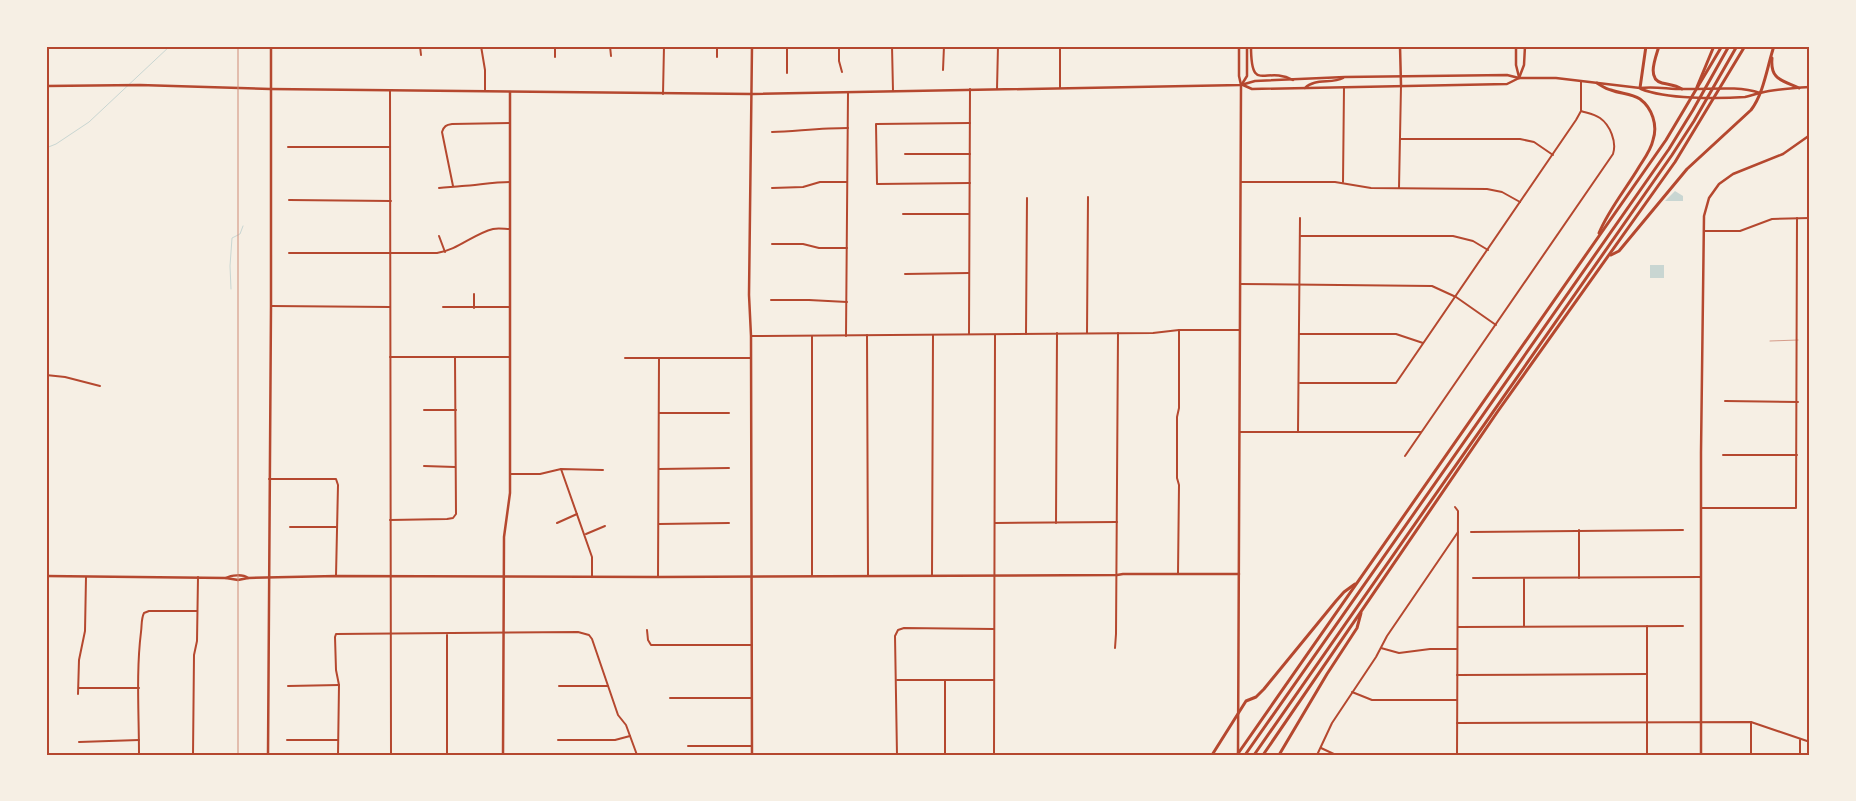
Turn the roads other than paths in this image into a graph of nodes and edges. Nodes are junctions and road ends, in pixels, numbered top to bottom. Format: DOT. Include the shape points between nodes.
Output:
graph roads {
  1 [pos="271,46"];
  2 [pos="420,46"];
  3 [pos="481,46"];
  4 [pos="555,46"];
  5 [pos="610,46"];
  6 [pos="664,46"];
  7 [pos="717,46"];
  8 [pos="752,46"];
  9 [pos="787,46"];
  10 [pos="839,46"];
  11 [pos="892,46"];
  12 [pos="944,46"];
  13 [pos="998,46"];
  14 [pos="1060,46"];
  15 [pos="1239,46"];
  16 [pos="1249,46"];
  17 [pos="1400,46"];
  18 [pos="1516,46"];
  19 [pos="1525,46"];
  20 [pos="1646,46"];
  21 [pos="1659,46"];
  22 [pos="1714,46"];
  23 [pos="1722,46"];
  24 [pos="1729,46"];
  25 [pos="1738,46"];
  26 [pos="1745,46"];
  27 [pos="1773,48"];
  28 [pos="421,55"];
  29 [pos="611,56"];
  30 [pos="556,57"];
  31 [pos="717,57"];
  32 [pos="943,70"];
  33 [pos="842,72"];
  34 [pos="787,73"];
  35 [pos="1400,76"];
  36 [pos="1345,77"];
  37 [pos="1520,78"];
  38 [pos="1294,80"];
  39 [pos="1582,81"];
  40 [pos="1597,83"];
  41 [pos="1242,85"];
  42 [pos="1400,85"];
  43 [pos="46,86"];
  44 [pos="1344,87"];
  45 [pos="1810,87"];
  46 [pos="1060,88"];
  47 [pos="1305,88"];
  48 [pos="1640,88"];
  49 [pos="1799,88"];
  50 [pos="270,89"];
  51 [pos="997,89"];
  52 [pos="1682,89"];
  53 [pos="390,90"];
  54 [pos="970,90"];
  55 [pos="485,91"];
  56 [pos="510,91"];
  57 [pos="848,92"];
  58 [pos="893,92"];
  59 [pos="1760,92"];
  60 [pos="663,94"];
  61 [pos="752,94"];
  62 [pos="1690,102"];
  63 [pos="1580,111"];
  64 [pos="510,123"];
  65 [pos="970,123"];
  66 [pos="848,128"];
  67 [pos="772,132"];
  68 [pos="1810,135"];
  69 [pos="1401,139"];
  70 [pos="288,147"];
  71 [pos="391,147"];
  72 [pos="905,154"];
  73 [pos="970,154"];
  74 [pos="1553,155"];
  75 [pos="510,182"];
  76 [pos="848,182"];
  77 [pos="1241,182"];
  78 [pos="1342,182"];
  79 [pos="970,183"];
  80 [pos="454,186"];
  81 [pos="438,188"];
  82 [pos="772,188"];
  83 [pos="1399,188"];
  84 [pos="1088,197"];
  85 [pos="1026,198"];
  86 [pos="289,200"];
  87 [pos="391,201"];
  88 [pos="1520,202"];
  89 [pos="903,214"];
  90 [pos="969,214"];
  91 [pos="1300,218"];
  92 [pos="1797,218"];
  93 [pos="1810,218"];
  94 [pos="510,229"];
  95 [pos="1704,231"];
  96 [pos="439,236"];
  97 [pos="1300,236"];
  98 [pos="1596,240"];
  99 [pos="772,244"];
  100 [pos="847,248"];
  101 [pos="1488,250"];
  102 [pos="445,252"];
  103 [pos="289,253"];
  104 [pos="390,254"];
  105 [pos="1608,257"];
  106 [pos="905,274"];
  107 [pos="969,274"];
  108 [pos="1240,284"];
  109 [pos="1300,284"];
  110 [pos="474,294"];
  111 [pos="1456,297"];
  112 [pos="772,300"];
  113 [pos="846,302"];
  114 [pos="271,306"];
  115 [pos="390,307"];
  116 [pos="443,307"];
  117 [pos="510,307"];
  118 [pos="474,308"];
  119 [pos="1496,325"];
  120 [pos="1179,330"];
  121 [pos="1240,330"];
  122 [pos="1057,333"];
  123 [pos="1087,333"];
  124 [pos="1118,333"];
  125 [pos="969,334"];
  126 [pos="995,334"];
  127 [pos="1026,334"];
  128 [pos="1300,334"];
  129 [pos="867,335"];
  130 [pos="933,335"];
  131 [pos="751,336"];
  132 [pos="812,336"];
  133 [pos="846,336"];
  134 [pos="1770,340"];
  135 [pos="1798,340"];
  136 [pos="1423,344"];
  137 [pos="510,357"];
  138 [pos="390,358"];
  139 [pos="455,358"];
  140 [pos="625,358"];
  141 [pos="659,358"];
  142 [pos="751,358"];
  143 [pos="46,375"];
  144 [pos="1300,383"];
  145 [pos="100,386"];
  146 [pos="1725,401"];
  147 [pos="1798,402"];
  148 [pos="424,410"];
  149 [pos="456,410"];
  150 [pos="659,413"];
  151 [pos="729,413"];
  152 [pos="1240,432"];
  153 [pos="1298,432"];
  154 [pos="1421,432"];
  155 [pos="1723,455"];
  156 [pos="1797,455"];
  157 [pos="1404,456"];
  158 [pos="424,466"];
  159 [pos="455,467"];
  160 [pos="729,468"];
  161 [pos="560,469"];
  162 [pos="659,469"];
  163 [pos="603,470"];
  164 [pos="510,474"];
  165 [pos="269,479"];
  166 [pos="1455,507"];
  167 [pos="1702,508"];
  168 [pos="577,514"];
  169 [pos="390,520"];
  170 [pos="1117,522"];
  171 [pos="557,523"];
  172 [pos="729,523"];
  173 [pos="994,523"];
  174 [pos="1056,523"];
  175 [pos="658,524"];
  176 [pos="290,526"];
  177 [pos="604,526"];
  178 [pos="336,527"];
  179 [pos="1579,530"];
  180 [pos="1683,530"];
  181 [pos="1458,532"];
  182 [pos="1471,532"];
  183 [pos="585,535"];
  184 [pos="1178,574"];
  185 [pos="1238,574"];
  186 [pos="868,575"];
  187 [pos="932,575"];
  188 [pos="1117,575"];
  189 [pos="46,576"];
  190 [pos="86,576"];
  191 [pos="336,576"];
  192 [pos="390,576"];
  193 [pos="504,576"];
  194 [pos="592,576"];
  195 [pos="751,576"];
  196 [pos="812,576"];
  197 [pos="658,577"];
  198 [pos="994,577"];
  199 [pos="1701,577"];
  200 [pos="198,578"];
  201 [pos="269,578"];
  202 [pos="1472,578"];
  203 [pos="1524,578"];
  204 [pos="1579,578"];
  205 [pos="1358,582"];
  206 [pos="1362,610"];
  207 [pos="197,611"];
  208 [pos="1457,626"];
  209 [pos="1524,626"];
  210 [pos="1647,626"];
  211 [pos="1683,626"];
  212 [pos="994,629"];
  213 [pos="647,630"];
  214 [pos="392,634"];
  215 [pos="447,634"];
  216 [pos="504,634"];
  217 [pos="752,645"];
  218 [pos="1114,648"];
  219 [pos="1381,648"];
  220 [pos="1457,649"];
  221 [pos="1647,674"];
  222 [pos="1457,675"];
  223 [pos="897,680"];
  224 [pos="945,680"];
  225 [pos="994,680"];
  226 [pos="338,685"];
  227 [pos="288,686"];
  228 [pos="559,686"];
  229 [pos="608,686"];
  230 [pos="79,688"];
  231 [pos="139,688"];
  232 [pos="1352,692"];
  233 [pos="78,694"];
  234 [pos="670,698"];
  235 [pos="752,698"];
  236 [pos="1457,700"];
  237 [pos="1238,713"];
  238 [pos="1647,722"];
  239 [pos="1701,722"];
  240 [pos="1751,722"];
  241 [pos="1457,723"];
  242 [pos="630,736"];
  243 [pos="1800,739"];
  244 [pos="139,740"];
  245 [pos="287,740"];
  246 [pos="338,740"];
  247 [pos="558,740"];
  248 [pos="79,742"];
  249 [pos="1810,742"];
  250 [pos="688,746"];
  251 [pos="752,746"];
  252 [pos="1321,748"];
  253 [pos="1245,754"];
  254 [pos="139,755"];
  255 [pos="193,755"];
  256 [pos="268,755"];
  257 [pos="338,755"];
  258 [pos="391,755"];
  259 [pos="447,755"];
  260 [pos="503,755"];
  261 [pos="637,755"];
  262 [pos="752,755"];
  263 [pos="897,755"];
  264 [pos="945,755"];
  265 [pos="994,755"];
  266 [pos="1212,755"];
  267 [pos="1237,755"];
  268 [pos="1254,755"];
  269 [pos="1263,755"];
  270 [pos="1279,755"];
  271 [pos="1316,755"];
  272 [pos="1336,755"];
  273 [pos="1457,755"];
  274 [pos="1647,755"];
  275 [pos="1701,755"];
  276 [pos="1751,755"];
  277 [pos="1800,755"];
  1 -- 50 [label="main road"];
  2 -- 28 [label="street"];
  3 -- 55 [label="street"];
  4 -- 30 [label="street"];
  5 -- 29 [label="street"];
  6 -- 60 [label="street"];
  7 -- 31 [label="street"];
  8 -- 61 [label="main road"];
  9 -- 34 [label="street"];
  10 -- 33 [label="street"];
  11 -- 58 [label="street"];
  12 -- 32 [label="street"];
  13 -- 51 [label="street"];
  14 -- 46 [label="street"];
  15 -- 41 [label="main road"];
  16 -- 38 [label="main road" via="1253,72"];
  16 -- 41 [label="main road" via="1247,76"];
  17 -- 35 [label="main road"];
  18 -- 37 [label="main road"];
  19 -- 37 [label="main road"];
  20 -- 48 [label="highway"];
  21 -- 52 [label="highway" via="1654,77 1658,82 1674,84"];
  22 -- 62 [label="highway"];
  23 -- 62 [label="highway"];
  24 -- 253 [label="highway" via="1664,155"];
  25 -- 268 [label="highway" via="1672,155"];
  26 -- 105 [label="highway" via="1674,162"];
  27 -- 49 [label="highway" via="1771,67 1775,76"];
  27 -- 59 [label="highway"];
  35 -- 36 [label="main road"];
  35 -- 37 [label="main road" via="1508,75"];
  35 -- 42 [label="main road"];
  36 -- 38 [label="main road"];
  36 -- 47 [label="main road" via="1337,82 1311,83"];
  37 -- 39 [label="main road"];
  37 -- 42 [label="main road" via="1507,84"];
  38 -- 41 [label="main road"];
  39 -- 40 [label="main road"];
  39 -- 63 [label="street"];
  40 -- 48 [label="main road"];
  40 -- 98 [label="highway" via="1639,99 1650,110 1655,130 1647,154 1606,218"];
  41 -- 46 [label="main road"];
  41 -- 47 [label="main road" via="1252,89"];
  41 -- 77 [label="main road"];
  42 -- 44 [label="main road"];
  42 -- 69 [label="street"];
  43 -- 50 [label="main road"];
  44 -- 47 [label="main road"];
  44 -- 78 [label="street"];
  45 -- 49 [label="main road"];
  46 -- 51 [label="main road"];
  48 -- 52 [label="main road"];
  48 -- 59 [label="main road" via="1651,93 1677,96 1747,97"];
  49 -- 59 [label="main road"];
  50 -- 53 [label="main road"];
  50 -- 114 [label="main road"];
  51 -- 54 [label="main road"];
  52 -- 59 [label="main road" via="1748,88"];
  53 -- 55 [label="main road"];
  53 -- 71 [label="street"];
  54 -- 58 [label="main road"];
  54 -- 65 [label="street"];
  55 -- 56 [label="main road"];
  56 -- 60 [label="main road"];
  56 -- 64 [label="main road"];
  57 -- 58 [label="main road"];
  57 -- 61 [label="main road"];
  57 -- 66 [label="street"];
  59 -- 105 [label="highway" via="1751,110 1688,169 1619,251"];
  60 -- 61 [label="main road"];
  61 -- 131 [label="main road"];
  62 -- 98 [label="highway"];
  63 -- 74 [label="street"];
  63 -- 119 [label="street" via="1605,123 1615,142 1613,154"];
  64 -- 75 [label="main road"];
  64 -- 80 [label="street" via="452,124 444,127 442,132"];
  65 -- 73 [label="street"];
  65 -- 79 [label="street" via="876,124 877,184"];
  66 -- 67 [label="street"];
  66 -- 76 [label="street"];
  68 -- 95 [label="main road" via="1783,154 1733,174 1719,184 1709,198"];
  69 -- 74 [label="street" via="1520,139 1534,142"];
  69 -- 83 [label="street"];
  70 -- 71 [label="street"];
  71 -- 87 [label="street"];
  72 -- 73 [label="street"];
  73 -- 79 [label="street"];
  74 -- 88 [label="street"];
  75 -- 80 [label="street"];
  75 -- 94 [label="main road"];
  76 -- 82 [label="street"];
  76 -- 100 [label="street"];
  77 -- 78 [label="street"];
  77 -- 108 [label="main road"];
  78 -- 83 [label="street" via="1371,188"];
  79 -- 90 [label="street"];
  80 -- 81 [label="street"];
  83 -- 88 [label="street" via="1487,189 1502,192"];
  84 -- 123 [label="street"];
  85 -- 127 [label="street"];
  86 -- 87 [label="street"];
  87 -- 104 [label="street"];
  88 -- 101 [label="street"];
  89 -- 90 [label="street"];
  90 -- 107 [label="street"];
  91 -- 97 [label="street"];
  92 -- 93 [label="street"];
  92 -- 95 [label="street" via="1772,219 1740,231"];
  92 -- 135 [label="street"];
  94 -- 102 [label="street" via="494,229"];
  94 -- 117 [label="main road"];
  95 -- 167 [label="main road"];
  96 -- 102 [label="street"];
  97 -- 101 [label="street" via="1453,236 1474,241"];
  97 -- 109 [label="street"];
  98 -- 205 [label="highway"];
  99 -- 100 [label="street"];
  100 -- 113 [label="street"];
  101 -- 111 [label="street"];
  102 -- 104 [label="street"];
  103 -- 104 [label="street"];
  104 -- 115 [label="street"];
  105 -- 206 [label="highway"];
  106 -- 107 [label="street"];
  107 -- 125 [label="street"];
  108 -- 109 [label="street"];
  108 -- 121 [label="main road"];
  109 -- 111 [label="street" via="1421,285 1441,289"];
  109 -- 128 [label="street"];
  110 -- 118 [label="street"];
  111 -- 119 [label="street"];
  111 -- 136 [label="street"];
  112 -- 113 [label="street"];
  113 -- 133 [label="street"];
  114 -- 115 [label="street"];
  114 -- 165 [label="main road"];
  115 -- 138 [label="street"];
  116 -- 118 [label="street"];
  117 -- 118 [label="street"];
  117 -- 137 [label="main road"];
  119 -- 154 [label="street"];
  120 -- 121 [label="street"];
  120 -- 124 [label="street"];
  120 -- 184 [label="street"];
  121 -- 152 [label="main road"];
  122 -- 123 [label="street"];
  122 -- 127 [label="street"];
  122 -- 174 [label="street"];
  123 -- 124 [label="street"];
  124 -- 170 [label="street"];
  125 -- 126 [label="street"];
  125 -- 130 [label="street"];
  126 -- 127 [label="street"];
  126 -- 173 [label="street"];
  128 -- 136 [label="street" via="1385,333"];
  128 -- 144 [label="street"];
  129 -- 130 [label="street"];
  129 -- 133 [label="street"];
  129 -- 186 [label="street"];
  130 -- 187 [label="street"];
  131 -- 132 [label="street"];
  131 -- 142 [label="main road"];
  132 -- 133 [label="street"];
  132 -- 196 [label="street"];
  134 -- 135 [label="lane"];
  135 -- 147 [label="street"];
  136 -- 144 [label="street" via="1396,383"];
  137 -- 139 [label="street"];
  137 -- 164 [label="main road"];
  138 -- 139 [label="street"];
  138 -- 169 [label="street"];
  139 -- 149 [label="street"];
  140 -- 141 [label="street"];
  141 -- 142 [label="street"];
  141 -- 150 [label="street"];
  142 -- 195 [label="main road"];
  143 -- 145 [label="street"];
  144 -- 153 [label="street"];
  146 -- 147 [label="street"];
  147 -- 156 [label="street"];
  148 -- 149 [label="street"];
  149 -- 159 [label="street"];
  150 -- 151 [label="street"];
  150 -- 162 [label="street"];
  152 -- 153 [label="street"];
  152 -- 185 [label="main road"];
  153 -- 154 [label="street"];
  154 -- 157 [label="street"];
  155 -- 156 [label="street"];
  156 -- 167 [label="street" via="1796,508"];
  158 -- 159 [label="street"];
  159 -- 169 [label="street" via="456,514 453,518"];
  160 -- 162 [label="street"];
  161 -- 163 [label="street"];
  161 -- 164 [label="street"];
  161 -- 168 [label="street"];
  162 -- 175 [label="street"];
  164 -- 193 [label="main road"];
  165 -- 178 [label="street" via="336,479"];
  165 -- 201 [label="main road"];
  166 -- 181 [label="street" via="1458,511"];
  167 -- 199 [label="main road"];
  168 -- 171 [label="street"];
  168 -- 183 [label="street"];
  169 -- 192 [label="street"];
  170 -- 174 [label="street"];
  170 -- 188 [label="street"];
  172 -- 175 [label="street"];
  173 -- 174 [label="street"];
  173 -- 198 [label="street"];
  175 -- 197 [label="street"];
  176 -- 178 [label="street"];
  177 -- 183 [label="street"];
  178 -- 191 [label="street"];
  179 -- 180 [label="street"];
  179 -- 182 [label="street"];
  179 -- 204 [label="street"];
  181 -- 208 [label="street"];
  181 -- 219 [label="street"];
  183 -- 194 [label="street" via="592,557"];
  184 -- 185 [label="main road"];
  184 -- 188 [label="main road"];
  185 -- 237 [label="main road"];
  186 -- 187 [label="main road"];
  186 -- 196 [label="main road"];
  187 -- 198 [label="main road"];
  188 -- 198 [label="main road"];
  188 -- 218 [label="street"];
  189 -- 190 [label="main road"];
  190 -- 200 [label="main road"];
  190 -- 230 [label="street"];
  191 -- 192 [label="main road"];
  191 -- 201 [label="main road"];
  192 -- 193 [label="main road"];
  192 -- 214 [label="street"];
  193 -- 194 [label="main road"];
  193 -- 216 [label="main road"];
  194 -- 197 [label="main road"];
  195 -- 196 [label="main road"];
  195 -- 197 [label="main road"];
  195 -- 217 [label="main road"];
  198 -- 212 [label="street"];
  199 -- 204 [label="street"];
  199 -- 239 [label="main road"];
  200 -- 201 [label="main road"];
  200 -- 207 [label="street"];
  201 -- 256 [label="main road"];
  202 -- 203 [label="street"];
  203 -- 204 [label="street"];
  203 -- 209 [label="street"];
  205 -- 237 [label="highway" via="1344,592 1264,689 1246,701"];
  205 -- 267 [label="highway"];
  206 -- 269 [label="highway"];
  206 -- 270 [label="highway" via="1357,628"];
  207 -- 231 [label="street" via="144,613 141,618"];
  207 -- 255 [label="street"];
  208 -- 209 [label="street"];
  208 -- 220 [label="street"];
  209 -- 210 [label="street"];
  210 -- 211 [label="street"];
  210 -- 221 [label="street"];
  212 -- 223 [label="street" via="898,630 895,636"];
  212 -- 225 [label="street"];
  213 -- 217 [label="street" via="651,645"];
  214 -- 215 [label="street"];
  214 -- 226 [label="street" via="336,634"];
  214 -- 258 [label="street"];
  215 -- 216 [label="street"];
  215 -- 259 [label="street"];
  216 -- 229 [label="street" via="578,632 589,635"];
  216 -- 260 [label="main road"];
  217 -- 235 [label="main road"];
  219 -- 220 [label="street" via="1399,653"];
  219 -- 232 [label="street"];
  220 -- 222 [label="street"];
  221 -- 222 [label="street"];
  221 -- 238 [label="street"];
  222 -- 236 [label="street"];
  223 -- 224 [label="street"];
  223 -- 263 [label="street"];
  224 -- 225 [label="street"];
  224 -- 264 [label="street"];
  225 -- 265 [label="street"];
  226 -- 227 [label="street"];
  226 -- 246 [label="street"];
  228 -- 229 [label="street"];
  229 -- 242 [label="street" via="618,715"];
  230 -- 231 [label="street"];
  230 -- 233 [label="street"];
  231 -- 244 [label="street"];
  232 -- 236 [label="street" via="1372,700"];
  232 -- 252 [label="street"];
  234 -- 235 [label="street"];
  235 -- 251 [label="main road"];
  236 -- 241 [label="street"];
  237 -- 266 [label="highway"];
  237 -- 267 [label="main road"];
  238 -- 239 [label="street"];
  238 -- 241 [label="street"];
  238 -- 274 [label="street"];
  239 -- 240 [label="street"];
  239 -- 275 [label="main road"];
  240 -- 243 [label="street"];
  240 -- 276 [label="street"];
  241 -- 273 [label="street"];
  242 -- 247 [label="street" via="615,740"];
  242 -- 261 [label="street"];
  243 -- 249 [label="street"];
  243 -- 277 [label="street"];
  244 -- 248 [label="street"];
  244 -- 254 [label="street"];
  245 -- 246 [label="street"];
  246 -- 257 [label="street"];
  250 -- 251 [label="street"];
  251 -- 262 [label="main road"];
  252 -- 271 [label="street"];
  252 -- 272 [label="street"];
}
